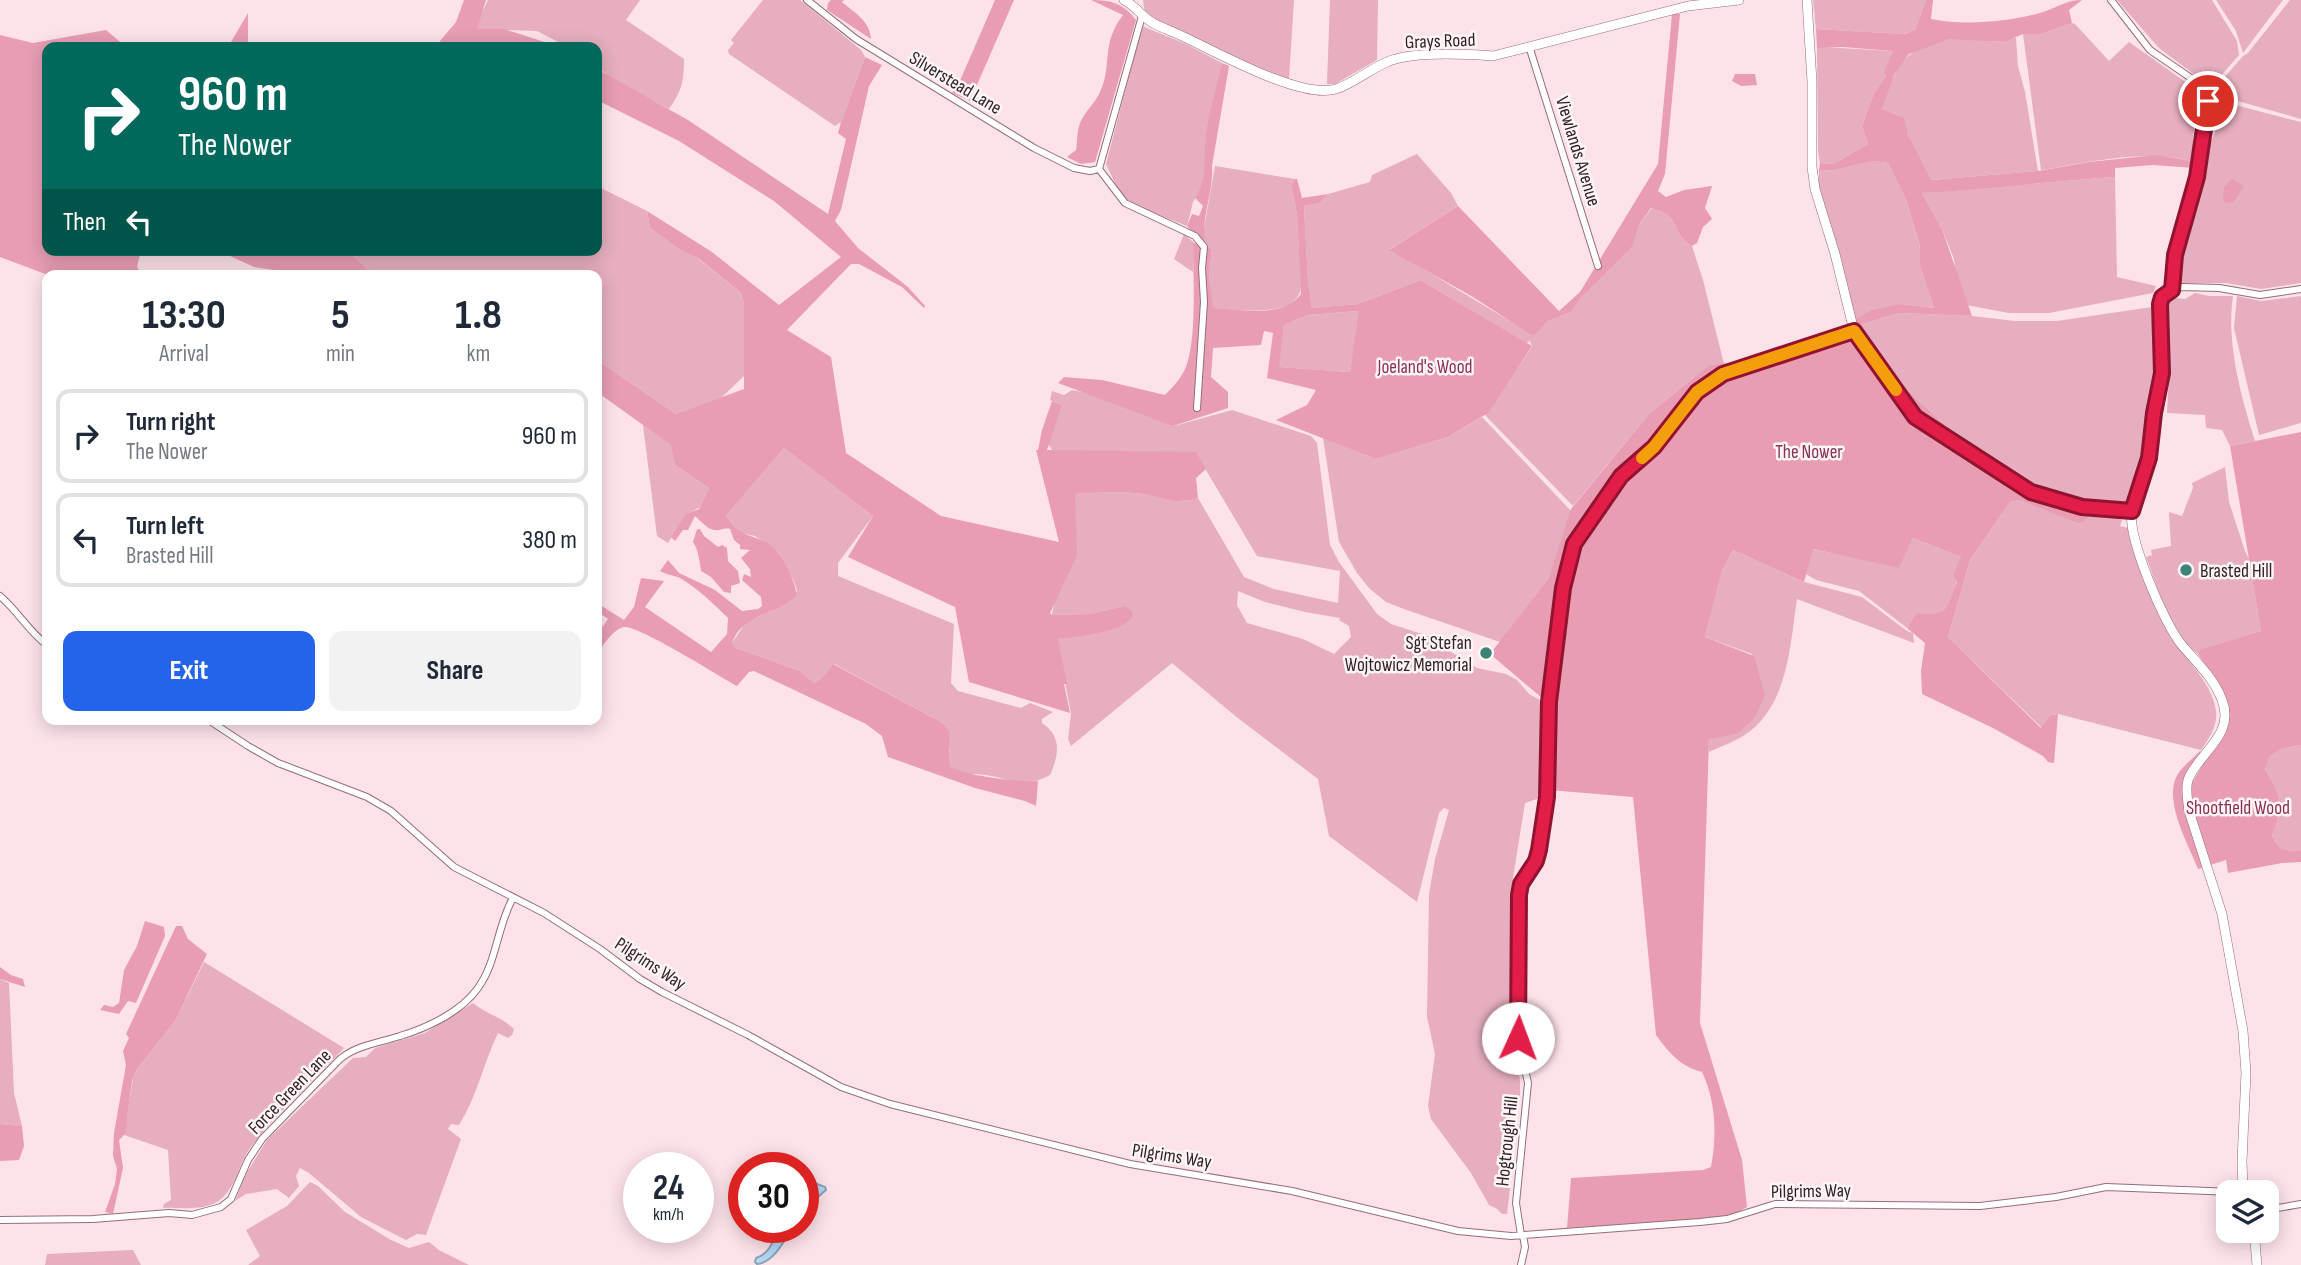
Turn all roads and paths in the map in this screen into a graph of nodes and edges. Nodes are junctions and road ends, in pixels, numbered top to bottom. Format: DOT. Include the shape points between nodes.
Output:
graph roads {
  1 [pos="807,0"];
  2 [pos="1124,0"];
  3 [pos="1740,0"];
  4 [pos="1807,0"];
  5 [pos="2111,0"];
  6 [pos="1135,3"];
  7 [pos="1142,16"];
  8 [pos="1529,46"];
  9 [pos="1099,169"];
  10 [pos="1598,266"];
  11 [pos="2301,289"];
  12 [pos="2172,290"];
  13 [pos="1854,331"];
  14 [pos="1197,408"];
  15 [pos="2132,511"];
  16 [pos="0,596"];
  17 [pos="42,641"];
  18 [pos="216,725"];
  19 [pos="513,898"];
  20 [pos="2242,1180"];
  21 [pos="2216,1191"];
  22 [pos="2301,1204"];
  23 [pos="2279,1208"];
  24 [pos="0,1220"];
  25 [pos="1522,1235"];
  26 [pos="2256,1243"];
  27 [pos="1521,1265"];
  28 [pos="2257,1265"];
  1 -- 9 [label="street, Silverstead Lane" via="856,39 1034,148 1074,168"];
  2 -- 6 [label="street, Grays Road"];
  3 -- 8 [label="street, Grays Road" via="1688,6"];
  4 -- 13 [label="street" via="1815,189"];
  5 -- 12 [label="street" via="2150,50 2208,94 2197,177 2175,255"];
  6 -- 7 [label="street, Grays Road"];
  7 -- 8 [label="street, Grays Road" via="1223,58 1303,89 1334,90 1405,57 1493,56"];
  7 -- 9 [label="street"];
  8 -- 10 [label="street, Viewlands Avenue"];
  9 -- 14 [label="street" via="1125,203 1195,236 1204,247"];
  11 -- 12 [label="street" via="2260,295 2219,288"];
  12 -- 15 [label="street" via="2160,304 2162,373 2149,458"];
  13 -- 15 [label="street" via="1915,417 1927,425 2031,492 2082,507"];
  13 -- 25 [label="street, Hogtrough Hill" via="1723,374 1697,392 1654,447 1621,476 1574,544 1563,588 1549,702 1547,797 1539,850 1519,895 1518,1038 1528,1083 1516,1203"];
  15 -- 20 [label="street" via="2132,531 2171,628 2222,700 2219,737 2193,770 2187,794 2222,914 2243,1031"];
  16 -- 17 [label="street"];
  18 -- 19 [label="street, Pilgrims Way" via="278,763 367,797 391,811 454,867"];
  19 -- 24 [label="street, Force Green Lane" via="503,916 490,964 475,991 437,1020 340,1059 262,1139 231,1199 221,1207 192,1215"];
  19 -- 25 [label="street, Pilgrims Way" via="573,930 662,992 841,1087 890,1104 1130,1164 1292,1191 1458,1231"];
  21 -- 25 [label="street, Pilgrims Way" via="2106,1187 1980,1206 1775,1204 1727,1219"];
  22 -- 23 [label="street"];
  25 -- 27 [label="street, Hogtrough Hill"];
  26 -- 28 [label="street"];
}
